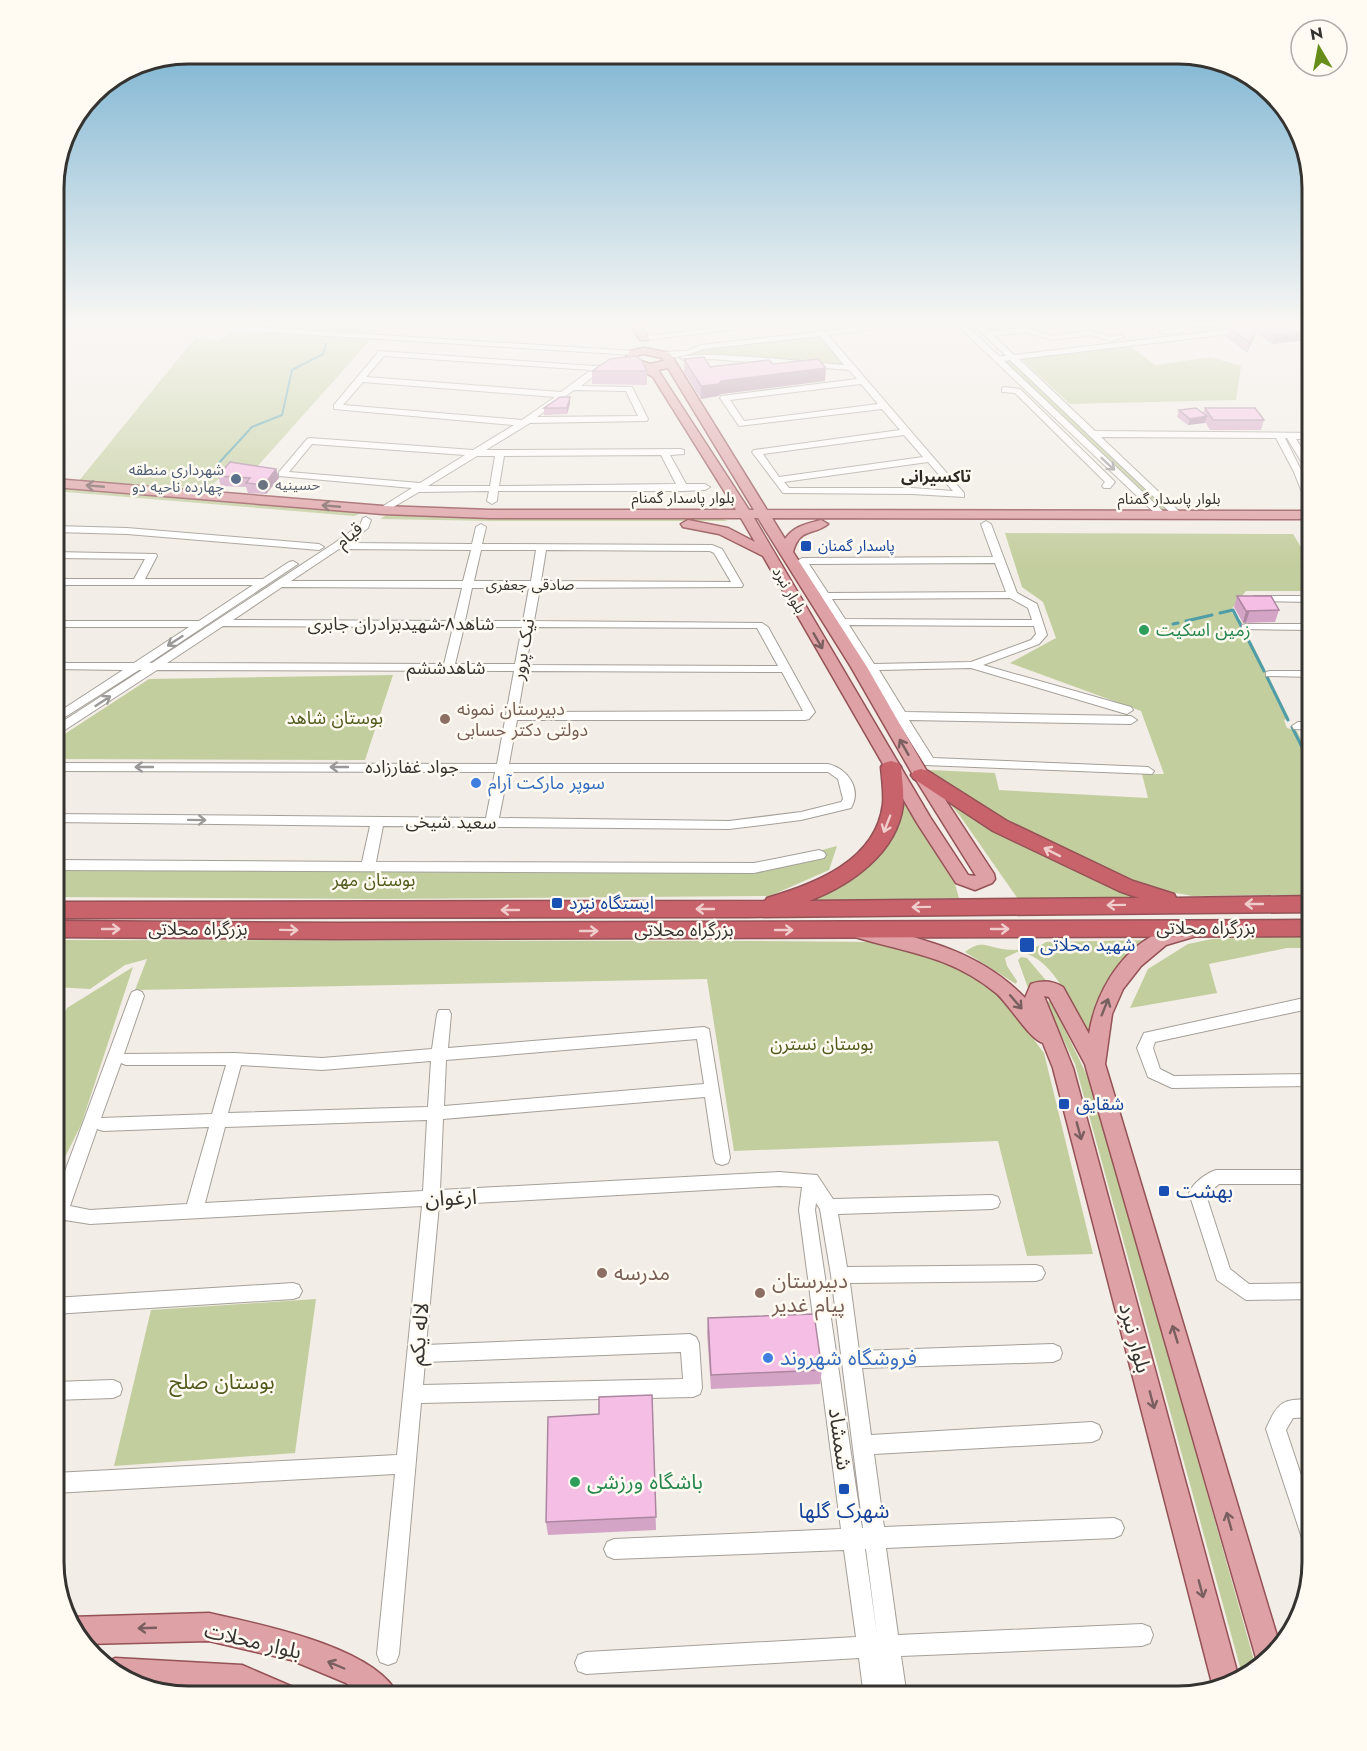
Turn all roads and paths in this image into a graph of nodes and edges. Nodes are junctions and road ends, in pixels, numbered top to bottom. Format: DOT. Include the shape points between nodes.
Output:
graph roads {
  1 [pos="340,404"];
  2 [pos="552,404"];
  3 [pos="636,404"];
  4 [pos="675,404"];
  5 [pos="697,404"];
  6 [pos="728,404"];
  7 [pos="1030,404"];
  8 [pos="1045,404"];
  9 [pos="1061,404"];
  10 [pos="884,406"];
  11 [pos="1058,416"];
  12 [pos="1044,418"];
  13 [pos="526,422"];
  14 [pos="906,432"];
  15 [pos="1092,434"];
  16 [pos="1279,436"];
  17 [pos="1290,436"];
  18 [pos="1302,436"];
  19 [pos="664,452"];
  20 [pos="681,452"];
  21 [pos="477,453"];
  22 [pos="500,453"];
  23 [pos="1302,456"];
  24 [pos="930,459"];
  25 [pos="722,477"];
  26 [pos="777,480"];
  27 [pos="1302,480"];
  28 [pos="65,484"];
  29 [pos="705,486"];
  30 [pos="745,486"];
  31 [pos="1107,486"];
  32 [pos="420,488"];
  33 [pos="683,488"];
  34 [pos="494,489"];
  35 [pos="65,497"];
  36 [pos="1144,498"];
  37 [pos="492,501"];
  38 [pos="383,510"];
  39 [pos="1168,513"];
  40 [pos="675,514"];
  41 [pos="1123,515"];
  42 [pos="1302,515"];
  43 [pos="757,519"];
  44 [pos="816,519"];
  45 [pos="366,520"];
  46 [pos="688,524"];
  47 [pos="986,524"];
  48 [pos="1302,524"];
  49 [pos="481,527"];
  50 [pos="65,529"];
  51 [pos="337,546"];
  52 [pos="477,546"];
  53 [pos="319,547"];
  54 [pos="542,547"];
  55 [pos="786,553"];
  56 [pos="768,554"];
  57 [pos="65,555"];
  58 [pos="999,560"];
  59 [pos="65,582"];
  60 [pos="138,582"];
  61 [pos="265,582"];
  62 [pos="279,584"];
  63 [pos="468,584"];
  64 [pos="535,585"];
  65 [pos="1012,595"];
  66 [pos="825,596"];
  67 [pos="1249,599"];
  68 [pos="1302,599"];
  69 [pos="842,622"];
  70 [pos="221,623"];
  71 [pos="1038,623"];
  72 [pos="65,624"];
  73 [pos="202,624"];
  74 [pos="459,624"];
  75 [pos="528,624"];
  76 [pos="1246,627"];
  77 [pos="1302,627"];
  78 [pos="171,656"];
  79 [pos="972,665"];
  80 [pos="65,666"];
  81 [pos="136,667"];
  82 [pos="154,667"];
  83 [pos="872,667"];
  84 [pos="217,668"];
  85 [pos="449,668"];
  86 [pos="520,668"];
  87 [pos="784,669"];
  88 [pos="1270,674"];
  89 [pos="1302,674"];
  90 [pos="65,713"];
  91 [pos="512,716"];
  92 [pos="901,716"];
  93 [pos="65,726"];
  94 [pos="1298,726"];
  95 [pos="1302,726"];
  96 [pos="65,767"];
  97 [pos="502,767"];
  98 [pos="891,767"];
  99 [pos="925,769"];
  100 [pos="1148,771"];
  101 [pos="846,805"];
  102 [pos="947,814"];
  103 [pos="65,818"];
  104 [pos="923,819"];
  105 [pos="377,822"];
  106 [pos="492,823"];
  107 [pos="819,855"];
  108 [pos="65,865"];
  109 [pos="368,867"];
  110 [pos="1184,904"];
  111 [pos="1302,904"];
  112 [pos="748,909"];
  113 [pos="64,911"];
  114 [pos="172,919"];
  115 [pos="261,919"];
  116 [pos="64,928"];
  117 [pos="1198,928"];
  118 [pos="1302,928"];
  119 [pos="851,930"];
  120 [pos="137,996"];
  121 [pos="1302,1004"];
  122 [pos="444,1014"];
  123 [pos="439,1055"];
  124 [pos="126,1059"];
  125 [pos="236,1059"];
  126 [pos="1095,1064"];
  127 [pos="1063,1068"];
  128 [pos="1302,1080"];
  129 [pos="712,1090"];
  130 [pos="437,1113"];
  131 [pos="219,1120"];
  132 [pos="103,1124"];
  133 [pos="722,1158"];
  134 [pos="1302,1177"];
  135 [pos="811,1180"];
  136 [pos="64,1193"];
  137 [pos="431,1200"];
  138 [pos="992,1202"];
  139 [pos="828,1208"];
  140 [pos="194,1211"];
  141 [pos="64,1215"];
  142 [pos="1035,1273"];
  143 [pos="840,1275"];
  144 [pos="292,1291"];
  145 [pos="1302,1291"];
  146 [pos="64,1305"];
  147 [pos="1053,1353"];
  148 [pos="417,1354"];
  149 [pos="851,1360"];
  150 [pos="113,1389"];
  151 [pos="64,1391"];
  152 [pos="414,1394"];
  153 [pos="1302,1408"];
  154 [pos="1092,1432"];
  155 [pos="862,1444"];
  156 [pos="395,1464"];
  157 [pos="64,1482"];
  158 [pos="1302,1508"];
  159 [pos="1114,1528"];
  160 [pos="865,1539"];
  161 [pos="614,1549"];
  162 [pos="84,1630"];
  163 [pos="1142,1635"];
  164 [pos="879,1646"];
  165 [pos="1266,1649"];
  166 [pos="388,1654"];
  167 [pos="585,1663"];
  168 [pos="134,1674"];
  169 [pos="1225,1677"];
  170 [pos="256,1686"];
  171 [pos="371,1686"];
  172 [pos="876,1686"];
  173 [pos="892,1686"];
  1 -- 13 [label="street" via="337,407"];
  2 -- 13 [label="street"];
  3 -- 13 [label="street" via="644,419"];
  4 -- 25 [label="main road, بلوار نبرد"];
  5 -- 30 [label="main road, بلوار نبرد"];
  6 -- 10 [label="street" via="742,424"];
  7 -- 12 [label="street"];
  8 -- 11 [label="street"];
  9 -- 15 [label="street"];
  10 -- 14 [label="street"];
  11 -- 12 [label="street"];
  11 -- 36 [label="street, one-way"];
  12 -- 31 [label="street" via="1110,482"];
  13 -- 21 [label="street"];
  14 -- 24 [label="street"];
  14 -- 26 [label="street" via="757,452"];
  15 -- 16 [label="street"];
  15 -- 39 [label="street"];
  16 -- 17 [label="street"];
  16 -- 27 [label="street"];
  17 -- 18 [label="street"];
  17 -- 23 [label="street"];
  19 -- 20 [label="street"];
  19 -- 22 [label="street"];
  19 -- 33 [label="street"];
  21 -- 22 [label="street"];
  21 -- 32 [label="street"];
  21 -- 32 [label="street" via="310,441 282,474"];
  22 -- 34 [label="street"];
  24 -- 26 [label="street"];
  24 -- 26 [label="street" via="961,495 786,491"];
  25 -- 40 [label="main road" via="723,487 717,497 696,510"];
  25 -- 43 [label="main road, بلوار نبرد"];
  38 -- 28 [label="main road, بلوار پاسدار گمنام, one-way"];
  29 -- 33 [label="street"];
  30 -- 43 [label="main road, بلوار نبرد"];
  30 -- 44 [label="main road" via="776,506"];
  32 -- 34 [label="street"];
  32 -- 38 [label="street"];
  33 -- 34 [label="street"];
  34 -- 37 [label="street"];
  35 -- 45 [label="main road, بلوار پاسدار گمنام"];
  36 -- 39 [label="street"];
  36 -- 41 [label="main road" via="1141,507"];
  38 -- 40 [label="main road, بلوار پاسدار گمنام"];
  39 -- 41 [label="main road, بلوار پاسدار گمنام"];
  39 -- 42 [label="main road, بلوار پاسدار گمنام"];
  40 -- 43 [label="main road, بلوار پاسدار گمنام"];
  41 -- 44 [label="main road, بلوار پاسدار گمنام"];
  43 -- 44 [label="main road, بلوار پاسدار گمنام"];
  43 -- 46 [label="main road, بلوار پاسدار گمنام"];
  43 -- 55 [label="main road, بلوار نبرد"];
  43 -- 56 [label="main road, بلوار نبرد"];
  44 -- 47 [label="main road, بلوار پاسدار گمنام"];
  44 -- 55 [label="main road" via="791,537"];
  45 -- 46 [label="main road, بلوار پاسدار گمنام"];
  45 -- 51 [label="street, قیام" via="365,526"];
  45 -- 53 [label="street, قیام"];
  46 -- 56 [label="main road" via="723,531"];
  47 -- 48 [label="main road, بلوار پاسدار گمنام"];
  47 -- 58 [label="street"];
  49 -- 52 [label="street"];
  50 -- 53 [label="street"];
  51 -- 52 [label="street"];
  51 -- 62 [label="street, قیام"];
  52 -- 54 [label="street"];
  52 -- 63 [label="street"];
  53 -- 61 [label="street, قیام"];
  54 -- 64 [label="street, نیک پرور"];
  54 -- 64 [label="street, صادقی جعفری" via="716,549 738,585"];
  99 -- 55 [label="main road, بلوار نبرد, one-way"];
  56 -- 98 [label="main road, بلوار نبرد, one-way"];
  57 -- 60 [label="street" via="152,556"];
  58 -- 65 [label="street"];
  58 -- 66 [label="street" via="802,561"];
  59 -- 60 [label="street"];
  60 -- 61 [label="street"];
  61 -- 73 [label="street, قیام"];
  62 -- 63 [label="street, صادقی جعفری"];
  62 -- 70 [label="street, قیام"];
  63 -- 64 [label="street, صادقی جعفری"];
  63 -- 74 [label="street"];
  64 -- 75 [label="street, نیک پرور"];
  65 -- 66 [label="street"];
  65 -- 71 [label="street" via="1032,606"];
  66 -- 69 [label="street"];
  67 -- 68 [label="street"];
  69 -- 71 [label="street"];
  69 -- 83 [label="street"];
  70 -- 74 [label="street, شاهد۸-شهیدبرادران جابری"];
  70 -- 78 [label="street, قیام"];
  71 -- 79 [label="street" via="1042,635 1035,642"];
  72 -- 73 [label="street"];
  73 -- 81 [label="street, قیام, one-way"];
  74 -- 75 [label="street, شاهد۸-شهیدبرادران جابری"];
  74 -- 85 [label="street"];
  75 -- 86 [label="street, نیک پرور"];
  75 -- 87 [label="street, شاهد۸-شهیدبرادران جابری" via="761,626"];
  76 -- 77 [label="street"];
  78 -- 82 [label="street, قیام"];
  78 -- 84 [label="street, شاهدششم" via="178,664"];
  79 -- 83 [label="street"];
  79 -- 92 [label="street" via="1129,715"];
  80 -- 81 [label="street, شاهدششم"];
  81 -- 82 [label="street, شاهدششم"];
  81 -- 90 [label="street, قیام"];
  82 -- 84 [label="street, شاهدششم"];
  93 -- 82 [label="street, قیام, one-way"];
  83 -- 92 [label="street"];
  84 -- 85 [label="street, شاهدششم"];
  85 -- 86 [label="street, شاهدششم"];
  86 -- 87 [label="street, شاهدششم"];
  86 -- 91 [label="street, نیک پرور"];
  87 -- 91 [label="street" via="808,715"];
  88 -- 89 [label="street"];
  91 -- 97 [label="street, نیک پرور"];
  92 -- 99 [label="street"];
  94 -- 95 [label="street"];
  97 -- 96 [label="street, جواد غفارزاده, one-way"];
  97 -- 101 [label="street, جواد غفارزاده" via="828,768 837,770 848,788"];
  97 -- 106 [label="street, نیک پرور"];
  98 -- 104 [label="main road, بلوار نبرد"];
  98 -- 112 [label="highway, one-way" via="892,810 880,840 866,855 846,873 821,887"];
  99 -- 100 [label="street"];
  99 -- 102 [label="main road, بلوار نبرد"];
  110 -- 99 [label="highway, one-way" via="1126,886 1000,826"];
  101 -- 106 [label="street, سعید شیخی" via="801,816 729,825"];
  102 -- 104 [label="main road" via="950,827 944,832"];
  102 -- 104 [label="main road, بلوار نبرد" via="985,874 982,883 962,879"];
  103 -- 105 [label="street, سعید شیخی, one-way"];
  105 -- 106 [label="street, سعید شیخی"];
  105 -- 109 [label="street"];
  107 -- 109 [label="street" via="754,868"];
  108 -- 109 [label="street"];
  111 -- 110 [label="highway, بزرگراه محلاتی, one-way"];
  110 -- 112 [label="highway, بزرگراه محلاتی, one-way"];
  112 -- 115 [label="highway, بزرگراه محلاتی, one-way"];
  113 -- 114 [label="highway, بزرگراه محلاتی"];
  114 -- 115 [label="highway, بزرگراه محلاتی"];
  116 -- 114 [label="highway, بزرگراه محلاتی, one-way"];
  115 -- 119 [label="highway, بزرگراه محلاتی, one-way" via="338,931"];
  117 -- 118 [label="highway, بزرگراه محلاتی"];
  119 -- 117 [label="highway, بزرگراه محلاتی, one-way"];
  126 -- 117 [label="main road, one-way" via="1102,1014 1115,985 1134,961 1159,940"];
  119 -- 127 [label="main road, one-way" via="923,945 971,964 1005,988 1032,1020"];
  120 -- 136 [label="street"];
  121 -- 128 [label="street" via="1149,1037 1145,1048 1154,1072 1172,1082"];
  122 -- 123 [label="street, لاله یکم"];
  123 -- 125 [label="street" via="322,1064"];
  123 -- 129 [label="street" via="704,1034"];
  123 -- 130 [label="street, لاله یکم"];
  124 -- 125 [label="street"];
  125 -- 131 [label="street"];
  126 -- 127 [label="main road, بلوار نبرد" via="1056,992 1038,989 1034,996"];
  165 -- 126 [label="main road, بلوار نبرد, one-way"];
  127 -- 169 [label="main road, بلوار نبرد, one-way"];
  129 -- 130 [label="street"];
  129 -- 133 [label="street"];
  130 -- 131 [label="street"];
  130 -- 137 [label="street, لاله یکم"];
  131 -- 132 [label="street"];
  131 -- 140 [label="street"];
  134 -- 145 [label="street" via="1216,1177 1197,1193 1223,1274 1246,1292"];
  135 -- 137 [label="street, ارغوان"];
  135 -- 139 [label="street"];
  135 -- 160 [label="street, شمشاد" via="807,1210"];
  137 -- 140 [label="street, ارغوان"];
  137 -- 148 [label="street, لاله یکم"];
  138 -- 139 [label="street"];
  139 -- 143 [label="street, شمشاد"];
  140 -- 141 [label="street, ارغوان"];
  142 -- 143 [label="street"];
  143 -- 149 [label="street, شمشاد"];
  144 -- 146 [label="street"];
  147 -- 149 [label="street"];
  148 -- 152 [label="street, لاله یکم"];
  148 -- 152 [label="street" via="690,1343 693,1388"];
  149 -- 155 [label="street, شمشاد"];
  150 -- 151 [label="street"];
  152 -- 166 [label="street, لاله یکم"];
  153 -- 158 [label="street" via="1288,1409 1276,1429"];
  154 -- 155 [label="street"];
  155 -- 160 [label="street, شمشاد"];
  156 -- 157 [label="street"];
  159 -- 160 [label="street"];
  160 -- 161 [label="street"];
  160 -- 164 [label="street, شمشاد"];
  171 -- 162 [label="main road, بلوار محلات, one-way" via="356,1673 291,1646 209,1627"];
  163 -- 164 [label="street"];
  164 -- 167 [label="street"];
  164 -- 172 [label="street, شمشاد"];
  164 -- 173 [label="street, شمشاد"];
  168 -- 170 [label="main road" via="242,1680"];
}
